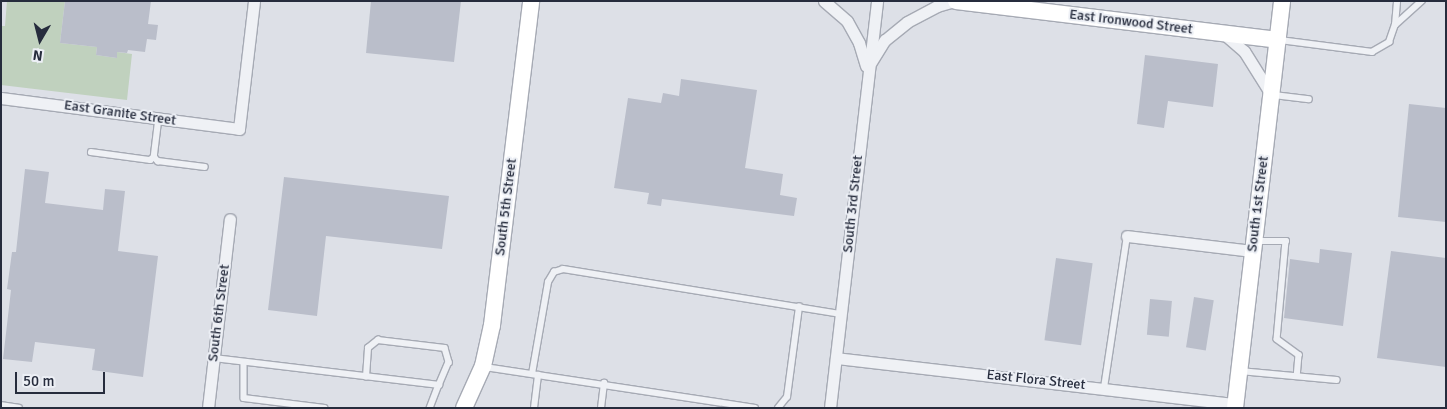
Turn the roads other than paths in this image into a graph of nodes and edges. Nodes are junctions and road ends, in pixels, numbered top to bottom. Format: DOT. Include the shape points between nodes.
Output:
graph roads {
  1 [pos="254,1"];
  2 [pos="531,1"];
  3 [pos="824,1"];
  4 [pos="877,1"];
  5 [pos="955,1"];
  6 [pos="1282,1"];
  7 [pos="1397,1"];
  8 [pos="1422,1"];
  9 [pos="1395,25"];
  10 [pos="1223,33"];
  11 [pos="1278,40"];
  12 [pos="867,71"];
  13 [pos="1271,95"];
  14 [pos="1,98"];
  15 [pos="1309,99"];
  16 [pos="158,118"];
  17 [pos="91,152"];
  18 [pos="154,157"];
  19 [pos="205,167"];
  20 [pos="230,219"];
  21 [pos="1127,236"];
  22 [pos="1253,246"];
  23 [pos="799,307"];
  24 [pos="841,314"];
  25 [pos="214,358"];
  26 [pos="836,358"];
  27 [pos="244,362"];
  28 [pos="483,366"];
  29 [pos="1240,370"];
  30 [pos="535,375"];
  31 [pos="1297,376"];
  32 [pos="366,377"];
  33 [pos="1337,380"];
  34 [pos="604,384"];
  35 [pos="439,385"];
  36 [pos="1104,388"];
  37 [pos="2,406"];
  38 [pos="1236,406"];
  39 [pos="19,408"];
  40 [pos="208,408"];
  41 [pos="324,408"];
  42 [pos="430,408"];
  43 [pos="464,408"];
  44 [pos="534,408"];
  45 [pos="601,408"];
  46 [pos="755,408"];
  47 [pos="778,408"];
  48 [pos="830,408"];
  1 -- 16 [label="street, East Granite Street" via="239,129"];
  2 -- 28 [label="street, South 5th Street" via="492,325"];
  3 -- 12 [label="street" via="853,31"];
  4 -- 12 [label="street, South 3rd Street"];
  5 -- 10 [label="street, East Ironwood Street"];
  5 -- 12 [label="street" via="920,14 901,26 886,40"];
  6 -- 11 [label="street, South 1st Street"];
  7 -- 9 [label="lane"];
  8 -- 9 [label="lane"];
  9 -- 11 [label="lane" via="1388,42 1372,52"];
  10 -- 11 [label="street, East Ironwood Street"];
  10 -- 13 [label="street" via="1244,51"];
  11 -- 13 [label="street, South 1st Street"];
  12 -- 24 [label="street, South 3rd Street"];
  13 -- 15 [label="lane"];
  13 -- 22 [label="street, South 1st Street"];
  14 -- 16 [label="street, East Granite Street"];
  16 -- 18 [label="lane"];
  17 -- 18 [label="lane" via="150,160"];
  18 -- 19 [label="lane" via="158,161"];
  20 -- 25 [label="street, South 6th Street"];
  21 -- 22 [label="street"];
  21 -- 36 [label="lane"];
  22 -- 29 [label="street, South 1st Street"];
  22 -- 31 [label="lane" via="1286,241 1276,332 1280,345 1299,355"];
  23 -- 24 [label="lane"];
  23 -- 30 [label="lane" via="563,269 554,272 548,282"];
  23 -- 47 [label="lane" via="787,397"];
  24 -- 26 [label="street, South 3rd Street"];
  25 -- 27 [label="lane"];
  25 -- 40 [label="street, South 6th Street"];
  26 -- 36 [label="street, East Flora Street"];
  26 -- 48 [label="street, South 3rd Street"];
  27 -- 32 [label="lane"];
  27 -- 41 [label="lane" via="244,398"];
  28 -- 30 [label="lane"];
  28 -- 43 [label="street, South 5th Street"];
  29 -- 31 [label="lane"];
  29 -- 38 [label="street, South 1st Street"];
  30 -- 34 [label="lane"];
  30 -- 44 [label="lane"];
  31 -- 33 [label="lane"];
  32 -- 35 [label="lane"];
  32 -- 35 [label="lane" via="368,348 378,340 445,348 448,362"];
  34 -- 45 [label="lane"];
  34 -- 46 [label="lane"];
  35 -- 42 [label="lane"];
  36 -- 38 [label="street, East Flora Street"];
  37 -- 39 [label="lane"];
}
